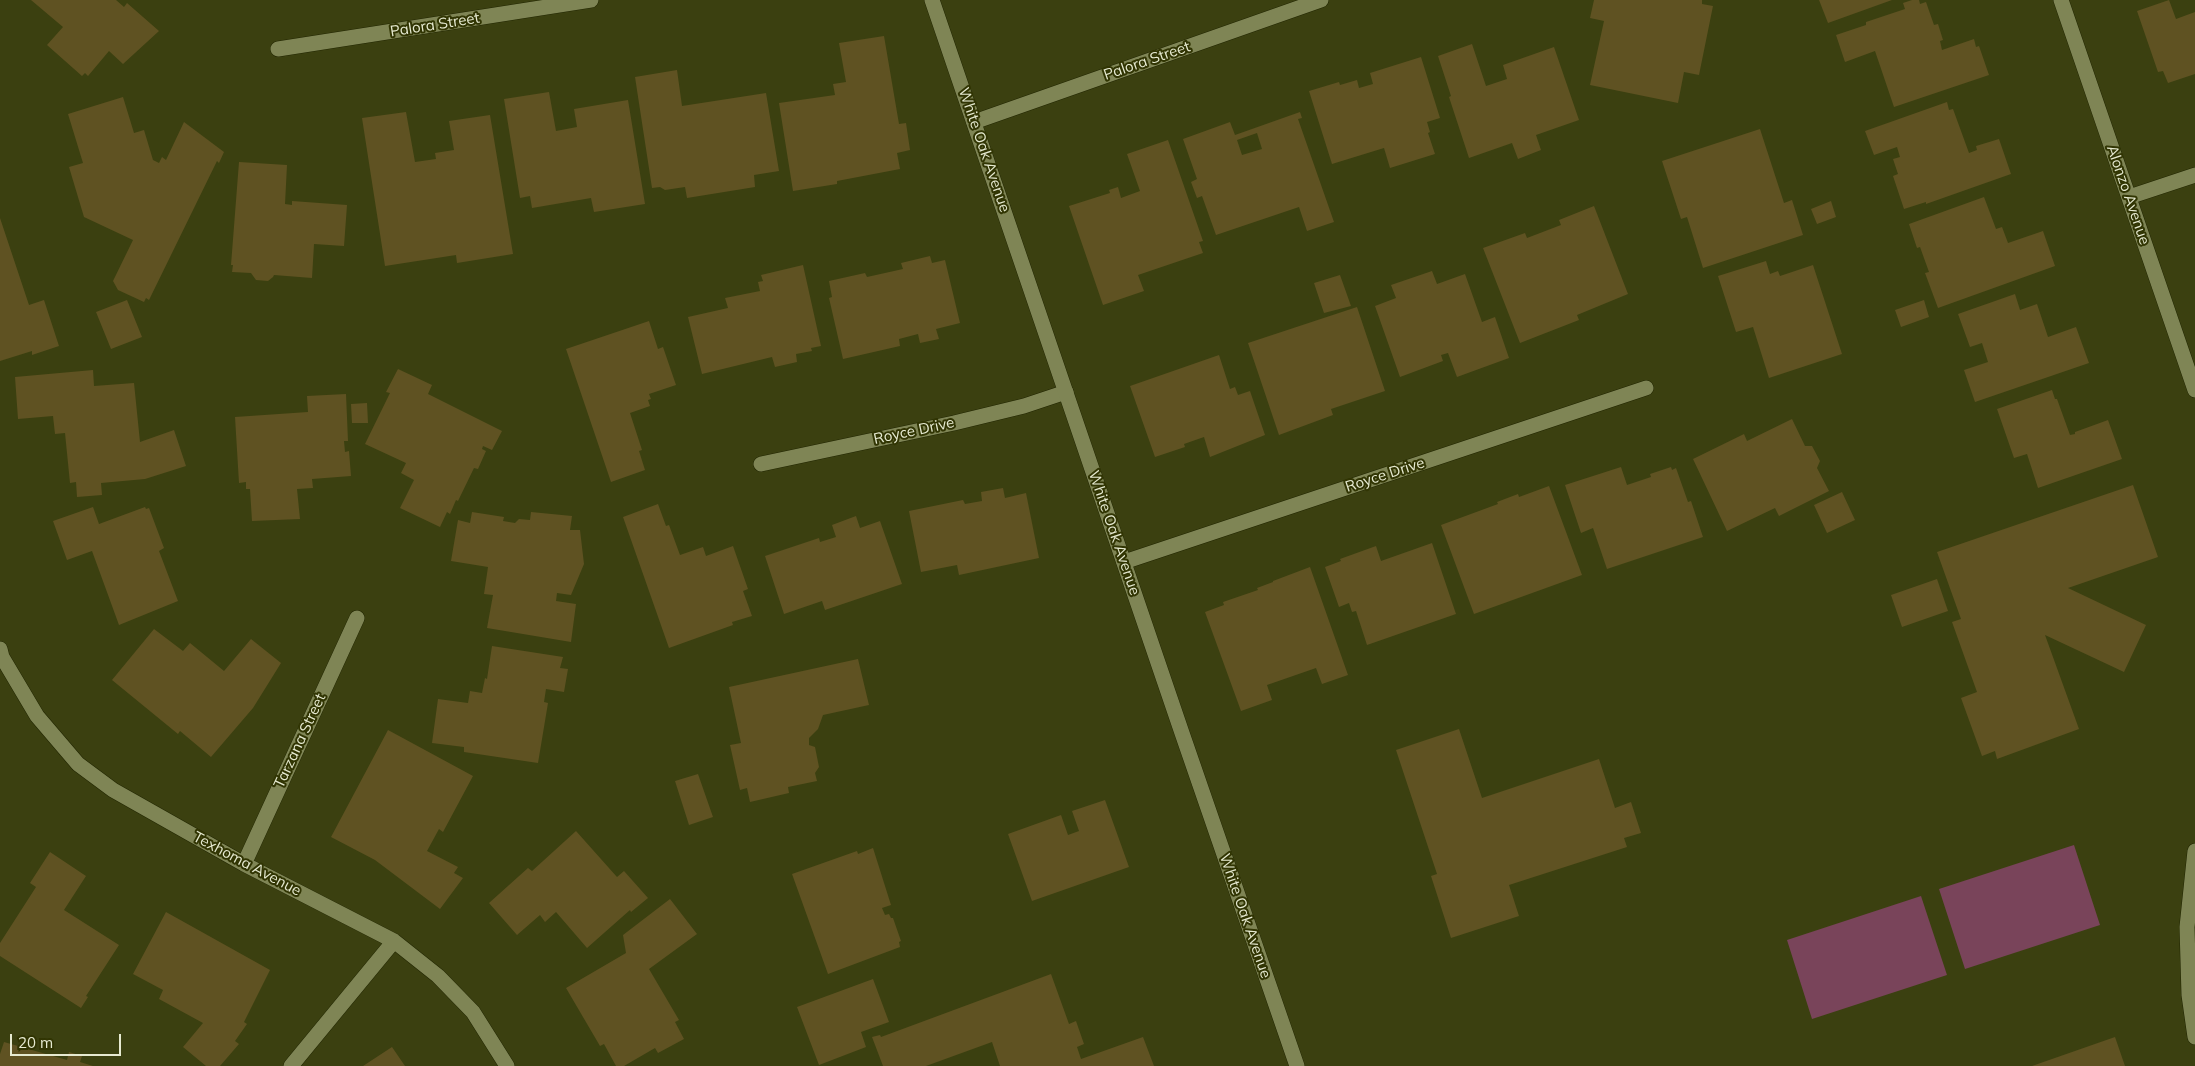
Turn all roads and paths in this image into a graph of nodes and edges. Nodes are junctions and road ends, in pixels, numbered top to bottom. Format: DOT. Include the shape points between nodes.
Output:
graph roads {
  1 [pos="592,0"];
  2 [pos="932,0"];
  3 [pos="1320,0"];
  4 [pos="2061,0"];
  5 [pos="278,49"];
  6 [pos="974,122"];
  7 [pos="2195,175"];
  8 [pos="2129,198"];
  9 [pos="1646,388"];
  10 [pos="2195,390"];
  11 [pos="1066,392"];
  12 [pos="760,464"];
  13 [pos="1124,562"];
  14 [pos="358,618"];
  15 [pos="0,649"];
  16 [pos="2195,851"];
  17 [pos="244,864"];
  18 [pos="394,941"];
  19 [pos="2195,1037"];
  20 [pos="291,1066"];
  21 [pos="507,1066"];
  22 [pos="1298,1066"];
  1 -- 5 [label="street, Palora Street"];
  2 -- 6 [label="street, White Oak Avenue"];
  3 -- 6 [label="street, Palora Street"];
  4 -- 8 [label="street, Alonzo Avenue"];
  6 -- 11 [label="street, White Oak Avenue"];
  7 -- 8 [label="street"];
  8 -- 10 [label="street, Alonzo Avenue"];
  9 -- 13 [label="street, Royce Drive"];
  11 -- 12 [label="street, Royce Drive" via="954,423"];
  11 -- 13 [label="street, White Oak Avenue"];
  13 -- 22 [label="street, White Oak Avenue"];
  14 -- 17 [label="street, Tarzana Street"];
  15 -- 17 [label="street, Texhoma Avenue" via="37,716 78,764 113,790"];
  16 -- 19 [label="street" via="2187,927 2189,995"];
  17 -- 18 [label="street, Texhoma Avenue"];
  18 -- 20 [label="street"];
  18 -- 21 [label="street, Texhoma Avenue" via="438,976 473,1012"];
}
